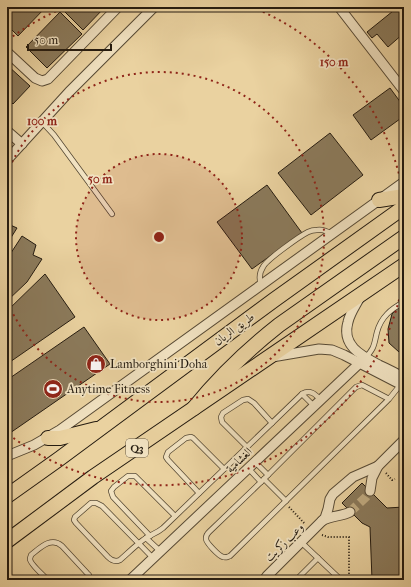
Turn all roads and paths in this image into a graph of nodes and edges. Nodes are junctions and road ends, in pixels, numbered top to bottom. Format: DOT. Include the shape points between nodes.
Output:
graph roads {
  1 [pos="118,7"];
  2 [pos="154,7"];
  3 [pos="339,7"];
  4 [pos="7,52"];
  5 [pos="404,91"];
  6 [pos="42,122"];
  7 [pos="7,131"];
  8 [pos="22,144"];
  9 [pos="7,160"];
  10 [pos="404,182"];
  11 [pos="404,196"];
  12 [pos="379,200"];
  13 [pos="404,207"];
  14 [pos="112,214"];
  15 [pos="332,234"];
  16 [pos="404,237"];
  17 [pos="404,265"];
  18 [pos="261,285"];
  19 [pos="362,294"];
  20 [pos="404,302"];
  21 [pos="268,358"];
  22 [pos="363,360"];
  23 [pos="403,381"];
  24 [pos="302,394"];
  25 [pos="389,399"];
  26 [pos="317,403"];
  27 [pos="194,408"];
  28 [pos="272,423"];
  29 [pos="102,427"];
  30 [pos="48,438"];
  31 [pos="404,440"];
  32 [pos="247,447"];
  33 [pos="7,449"];
  34 [pos="21,450"];
  35 [pos="7,456"];
  36 [pos="251,465"];
  37 [pos="378,466"];
  38 [pos="224,469"];
  39 [pos="404,472"];
  40 [pos="402,478"];
  41 [pos="264,479"];
  42 [pos="404,484"];
  43 [pos="370,490"];
  44 [pos="199,493"];
  45 [pos="7,496"];
  46 [pos="285,502"];
  47 [pos="350,512"];
  48 [pos="175,516"];
  49 [pos="322,521"];
  50 [pos="312,531"];
  51 [pos="148,537"];
  52 [pos="7,540"];
  53 [pos="301,542"];
  54 [pos="139,544"];
  55 [pos="156,555"];
  56 [pos="318,558"];
  57 [pos="141,576"];
  58 [pos="48,580"];
  59 [pos="89,580"];
  60 [pos="130,580"];
  61 [pos="264,580"];
  62 [pos="296,580"];
  63 [pos="340,580"];
  64 [pos="349,580"];
  1 -- 4 [label="street" via="48,79 42,81 36,78"];
  2 -- 6 [label="street"];
  3 -- 5 [label="street"];
  6 -- 8 [label="street"];
  6 -- 14 [label="lane"];
  7 -- 8 [label="street"];
  8 -- 9 [label="street"];
  10 -- 12 [label="street, طريق الريان"];
  11 -- 12 [label="main road"];
  12 -- 15 [label="street, طريق الريان"];
  13 -- 29 [label="main road, طريق الريان"];
  15 -- 18 [label="street, طريق الريان"];
  15 -- 18 [label="lane" via="322,230 311,230 302,235 265,264 259,276"];
  16 -- 27 [label="main road" via="260,340 225,372"];
  17 -- 19 [label="main road, Q3"];
  18 -- 30 [label="street, طريق الريان"];
  19 -- 21 [label="main road, Q3"];
  19 -- 22 [label="street" via="346,329 351,345"];
  20 -- 22 [label="lane" via="384,316 373,349"];
  21 -- 22 [label="street" via="326,349"];
  21 -- 27 [label="main road, Q3"];
  22 -- 23 [label="street"];
  22 -- 26 [label="street, الغشامية"];
  23 -- 25 [label="lane"];
  24 -- 26 [label="lane"];
  24 -- 26 [label="lane" via="311,392 316,395"];
  24 -- 28 [label="lane"];
  25 -- 41 [label="lane" via="362,385 356,387"];
  25 -- 46 [label="lane"];
  26 -- 36 [label="street, الغشامية"];
  27 -- 52 [label="main road, Q3"];
  28 -- 32 [label="lane"];
  28 -- 32 [label="lane" via="248,399 223,413 222,422"];
  29 -- 30 [label="main road" via="60,438"];
  29 -- 45 [label="main road, طريق الريان"];
  30 -- 34 [label="street, طريق الريان"];
  31 -- 37 [label="street, وعب زكريت"];
  32 -- 38 [label="lane"];
  33 -- 34 [label="street"];
  34 -- 35 [label="street, طريق الريان"];
  36 -- 41 [label="lane"];
  36 -- 41 [label="lane"];
  36 -- 55 [label="street, الغشامية"];
  37 -- 40 [label="path" via="392,480"];
  37 -- 43 [label="street, وعب زكريت"];
  37 -- 49 [label="street, وعب زكريت" via="353,477 333,494"];
  38 -- 44 [label="lane"];
  38 -- 44 [label="lane" via="191,437 168,452 168,460"];
  39 -- 40 [label="lane"];
  40 -- 42 [label="lane"];
  41 -- 46 [label="lane"];
  41 -- 46 [label="lane" via="209,532 206,536 207,543 221,556 230,556"];
  44 -- 48 [label="lane"];
  46 -- 50 [label="path"];
  47 -- 49 [label="street, وعب زكريت"];
  48 -- 51 [label="lane" via="157,533"];
  48 -- 51 [label="lane" via="139,479 128,476 114,487 111,491 112,497"];
  49 -- 50 [label="street, وعب زكريت"];
  50 -- 53 [label="street, وعب زكريت"];
  50 -- 64 [label="path" via="328,537 350,537"];
  51 -- 54 [label="lane"];
  51 -- 55 [label="lane"];
  53 -- 56 [label="lane"];
  53 -- 61 [label="street, وعب زكريت"];
  54 -- 54 [label="lane" via="98,503 91,503 74,518 110,559 118,561"];
  54 -- 55 [label="lane"];
  55 -- 57 [label="street, الغشامية"];
  56 -- 62 [label="lane"];
  56 -- 63 [label="lane"];
  57 -- 60 [label="street, الغشامية"];
  58 -- 59 [label="lane" via="30,558 52,542 62,546 87,573"];
}
